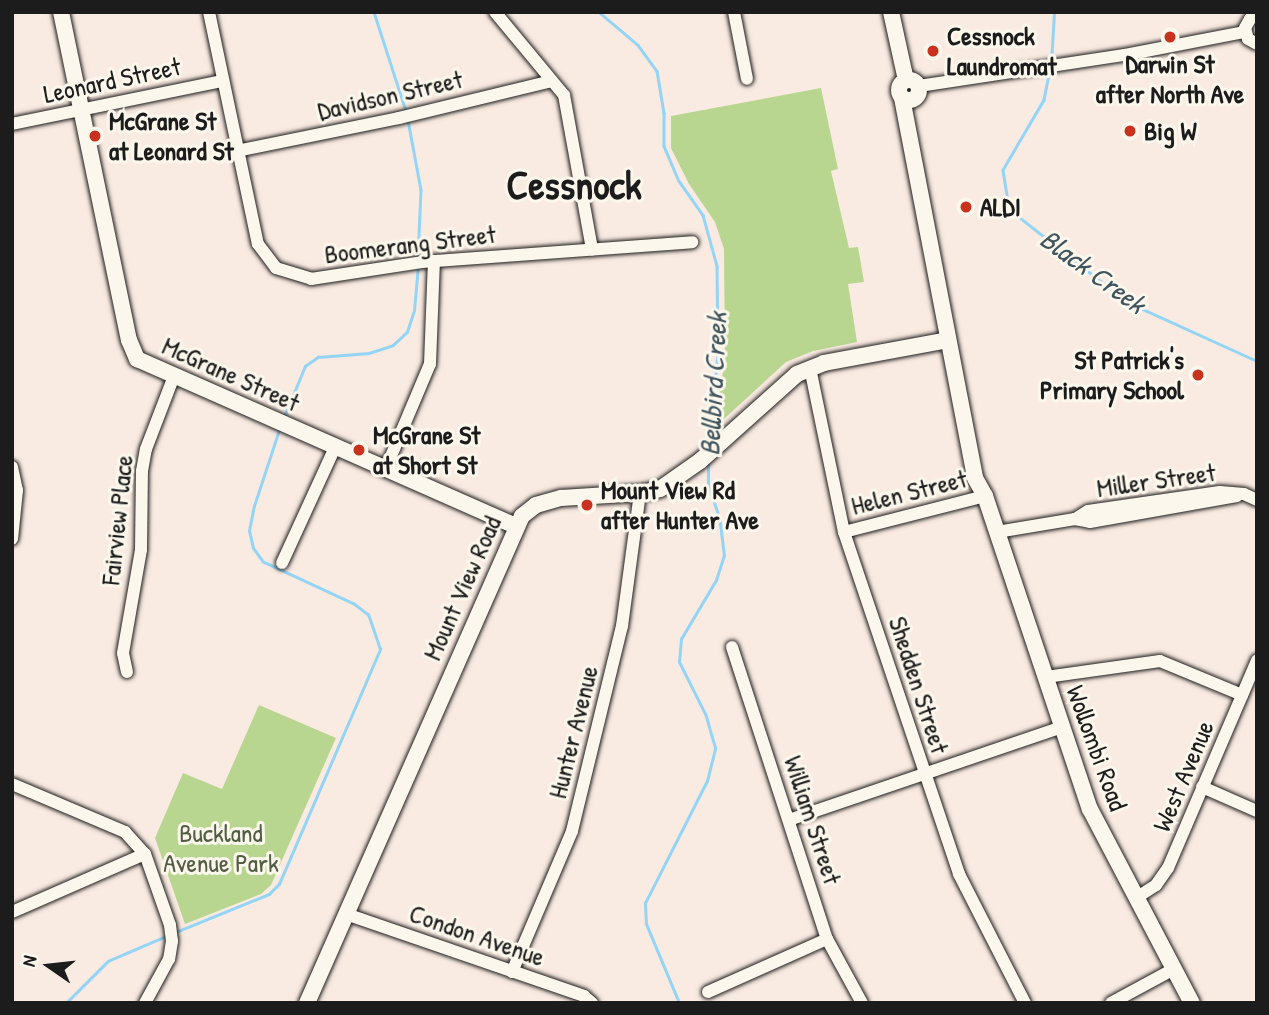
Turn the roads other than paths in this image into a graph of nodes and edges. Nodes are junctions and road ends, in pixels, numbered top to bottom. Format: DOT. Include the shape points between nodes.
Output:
graph roads {
  1 [pos="61,12"];
  2 [pos="209,12"];
  3 [pos="495,12"];
  4 [pos="734,12"];
  5 [pos="891,12"];
  6 [pos="1256,14"];
  7 [pos="1245,32"];
  8 [pos="1257,44"];
  9 [pos="747,79"];
  10 [pos="222,80"];
  11 [pos="552,81"];
  12 [pos="911,90"];
  13 [pos="81,110"];
  14 [pos="12,124"];
  15 [pos="237,151"];
  16 [pos="692,242"];
  17 [pos="592,249"];
  18 [pos="423,262"];
  19 [pos="948,295"];
  20 [pos="948,340"];
  21 [pos="810,368"];
  22 [pos="174,376"];
  23 [pos="964,378"];
  24 [pos="335,447"];
  25 [pos="12,467"];
  26 [pos="386,468"];
  27 [pos="640,493"];
  28 [pos="985,496"];
  29 [pos="1257,500"];
  30 [pos="515,526"];
  31 [pos="844,532"];
  32 [pos="997,532"];
  33 [pos="12,539"];
  34 [pos="282,563"];
  35 [pos="732,647"];
  36 [pos="1257,660"];
  37 [pos="127,672"];
  38 [pos="1046,677"];
  39 [pos="1242,695"];
  40 [pos="1062,727"];
  41 [pos="925,775"];
  42 [pos="12,784"];
  43 [pos="1202,787"];
  44 [pos="1257,811"];
  45 [pos="789,820"];
  46 [pos="145,854"];
  47 [pos="1136,898"];
  48 [pos="12,912"];
  49 [pos="345,914"];
  50 [pos="827,939"];
  51 [pos="1174,969"];
  52 [pos="512,972"];
  53 [pos="708,992"];
  54 [pos="145,1003"];
  55 [pos="307,1003"];
  56 [pos="592,1003"];
  57 [pos="862,1003"];
  58 [pos="1025,1003"];
  59 [pos="1111,1003"];
  60 [pos="1192,1003"];
  1 -- 13 [label="main road, McGrane Street"];
  2 -- 10 [label="street, Boomerang Street"];
  3 -- 11 [label="street"];
  4 -- 9 [label="street"];
  5 -- 12 [label="main road, Wollombi Road"];
  6 -- 7 [label="street" via="1247,22"];
  7 -- 8 [label="street"];
  7 -- 12 [label="street"];
  10 -- 13 [label="street, Leonard Street"];
  10 -- 15 [label="street, Boomerang Street"];
  11 -- 15 [label="street, Davidson Street"];
  11 -- 17 [label="street" via="564,95"];
  12 -- 19 [label="main road, Wollombi Road"];
  12 -- 20 [label="main road, Wollombi Road" via="909,122"];
  13 -- 14 [label="street, Leonard Street"];
  13 -- 22 [label="main road, McGrane Street" via="131,346 141,362"];
  15 -- 18 [label="street, Boomerang Street" via="258,244 276,268 311,279"];
  16 -- 17 [label="street, Boomerang Street"];
  17 -- 18 [label="street, Boomerang Street"];
  18 -- 26 [label="street" via="430,364"];
  19 -- 20 [label="main road"];
  19 -- 23 [label="main road, Wollombi Road"];
  20 -- 21 [label="main road, Mount View Road"];
  20 -- 23 [label="main road"];
  20 -- 28 [label="main road, Wollombi Road" via="975,478"];
  21 -- 27 [label="main road, Mount View Road" via="781,386 669,485"];
  21 -- 31 [label="street, Shedden Street"];
  22 -- 24 [label="main road, McGrane Street"];
  22 -- 37 [label="street, Fairview Place" via="142,471 141,550 123,653"];
  23 -- 28 [label="main road, Wollombi Road" via="985,476"];
  24 -- 26 [label="main road, McGrane Street"];
  24 -- 34 [label="street"];
  25 -- 33 [label="street" via="17,490"];
  26 -- 30 [label="main road, McGrane Street"];
  27 -- 30 [label="main road, Mount View Road" via="551,500 528,511"];
  27 -- 52 [label="street, Hunter Avenue" via="622,626 572,831"];
  28 -- 31 [label="street, Helen Street"];
  28 -- 32 [label="main road, Wollombi Road"];
  29 -- 32 [label="street, Miller Street" via="1244,494 1208,494 1088,511 1075,519"];
  30 -- 49 [label="main road, Mount View Road"];
  31 -- 41 [label="street, Shedden Street"];
  32 -- 38 [label="main road, Wollombi Road"];
  35 -- 45 [label="street, William Street"];
  36 -- 39 [label="street, West Avenue"];
  38 -- 39 [label="street" via="1160,661"];
  38 -- 40 [label="main road, Wollombi Road"];
  39 -- 43 [label="street, West Avenue"];
  40 -- 41 [label="street"];
  40 -- 47 [label="main road, Wollombi Road" via="1090,809"];
  41 -- 45 [label="street"];
  41 -- 58 [label="street, Shedden Street" via="959,874"];
  42 -- 46 [label="street" via="125,832"];
  43 -- 44 [label="street"];
  43 -- 47 [label="street, West Avenue" via="1164,875"];
  45 -- 50 [label="street, William Street"];
  46 -- 48 [label="street"];
  46 -- 54 [label="street" via="172,942 169,958"];
  47 -- 51 [label="main road, Wollombi Road"];
  49 -- 52 [label="street, Condon Avenue"];
  49 -- 55 [label="main road, Mount View Road"];
  50 -- 53 [label="street"];
  50 -- 57 [label="street, William Street"];
  51 -- 59 [label="street"];
  51 -- 60 [label="main road, Wollombi Road"];
  52 -- 56 [label="street, Condon Avenue" via="584,996"];
}
